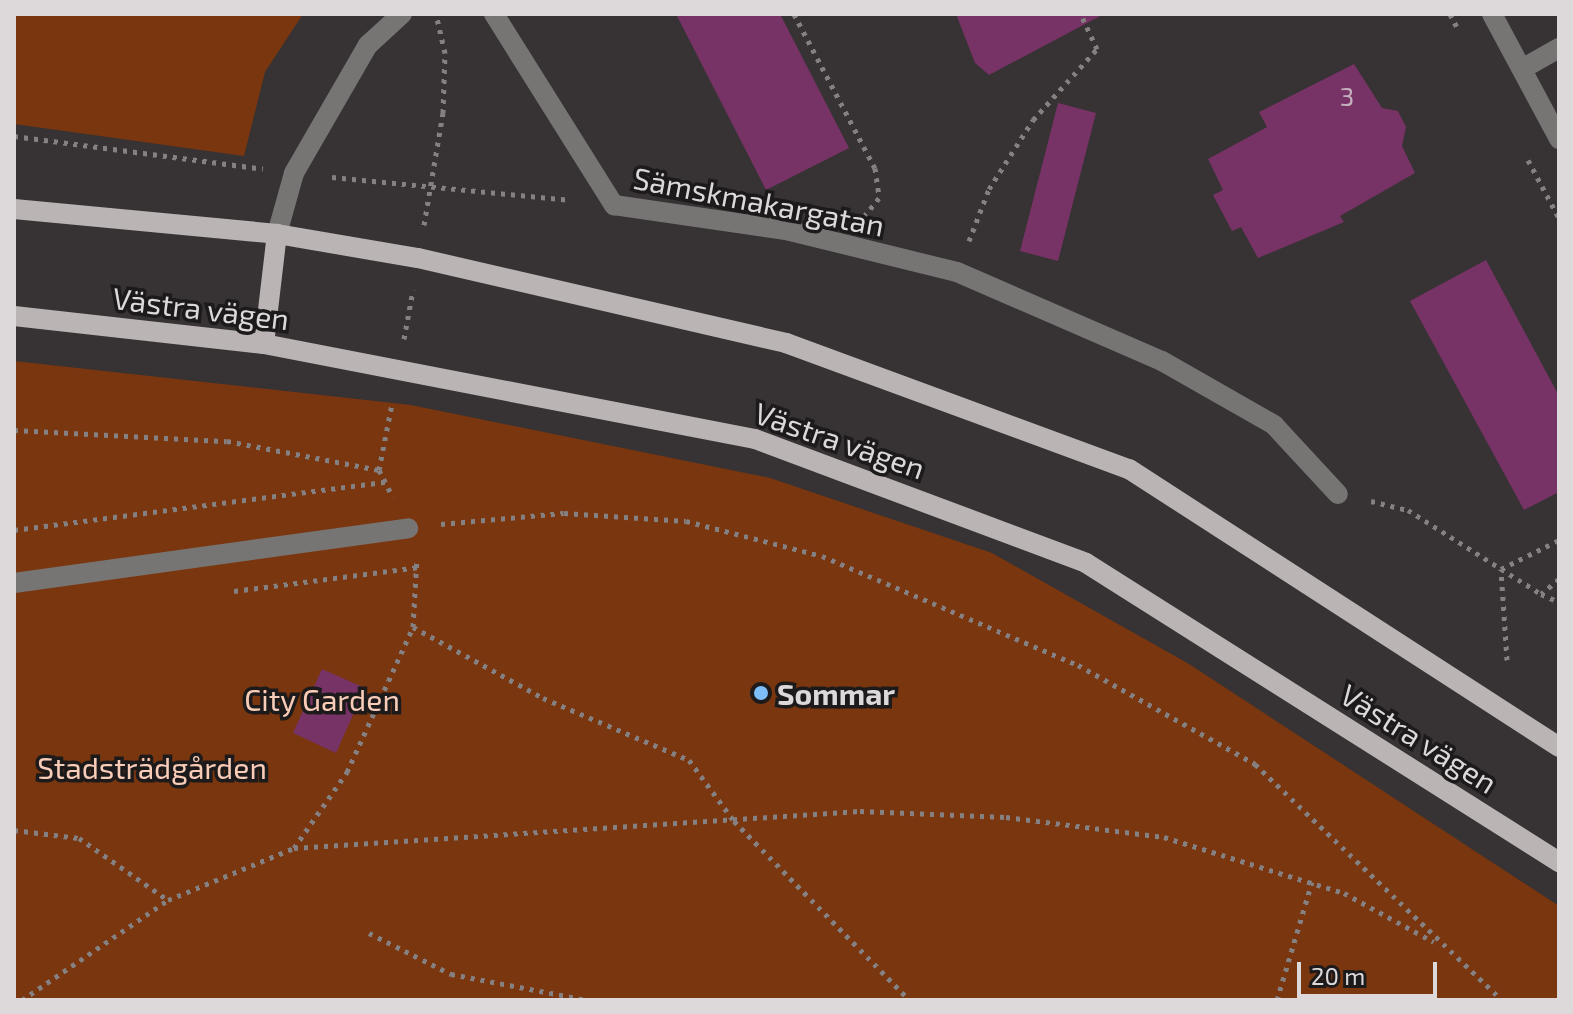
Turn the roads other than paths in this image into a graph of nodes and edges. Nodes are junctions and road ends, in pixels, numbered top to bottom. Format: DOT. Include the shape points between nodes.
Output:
graph roads {
  1 [pos="402,14"];
  2 [pos="494,14"];
  3 [pos="1492,14"];
  4 [pos="1559,48"];
  5 [pos="1522,69"];
  6 [pos="1559,139"];
  7 [pos="14,209"];
  8 [pos="277,234"];
  9 [pos="14,316"];
  10 [pos="264,344"];
  11 [pos="1338,494"];
  12 [pos="408,528"];
  13 [pos="14,583"];
  14 [pos="1559,747"];
  15 [pos="1559,862"];
  1 -- 8 [label="street" via="368,45 301,161"];
  2 -- 11 [label="street, Sämskmakargatan" via="614,205 786,230 957,272 1162,361 1274,425"];
  3 -- 5 [label="street"];
  4 -- 5 [label="street"];
  5 -- 6 [label="street"];
  7 -- 8 [label="main road"];
  8 -- 10 [label="main road"];
  8 -- 14 [label="main road" via="418,258 786,343 1129,469"];
  9 -- 10 [label="main road, Västra vägen"];
  10 -- 15 [label="main road, Västra vägen" via="755,439 1086,563"];
  12 -- 13 [label="street"];
}
